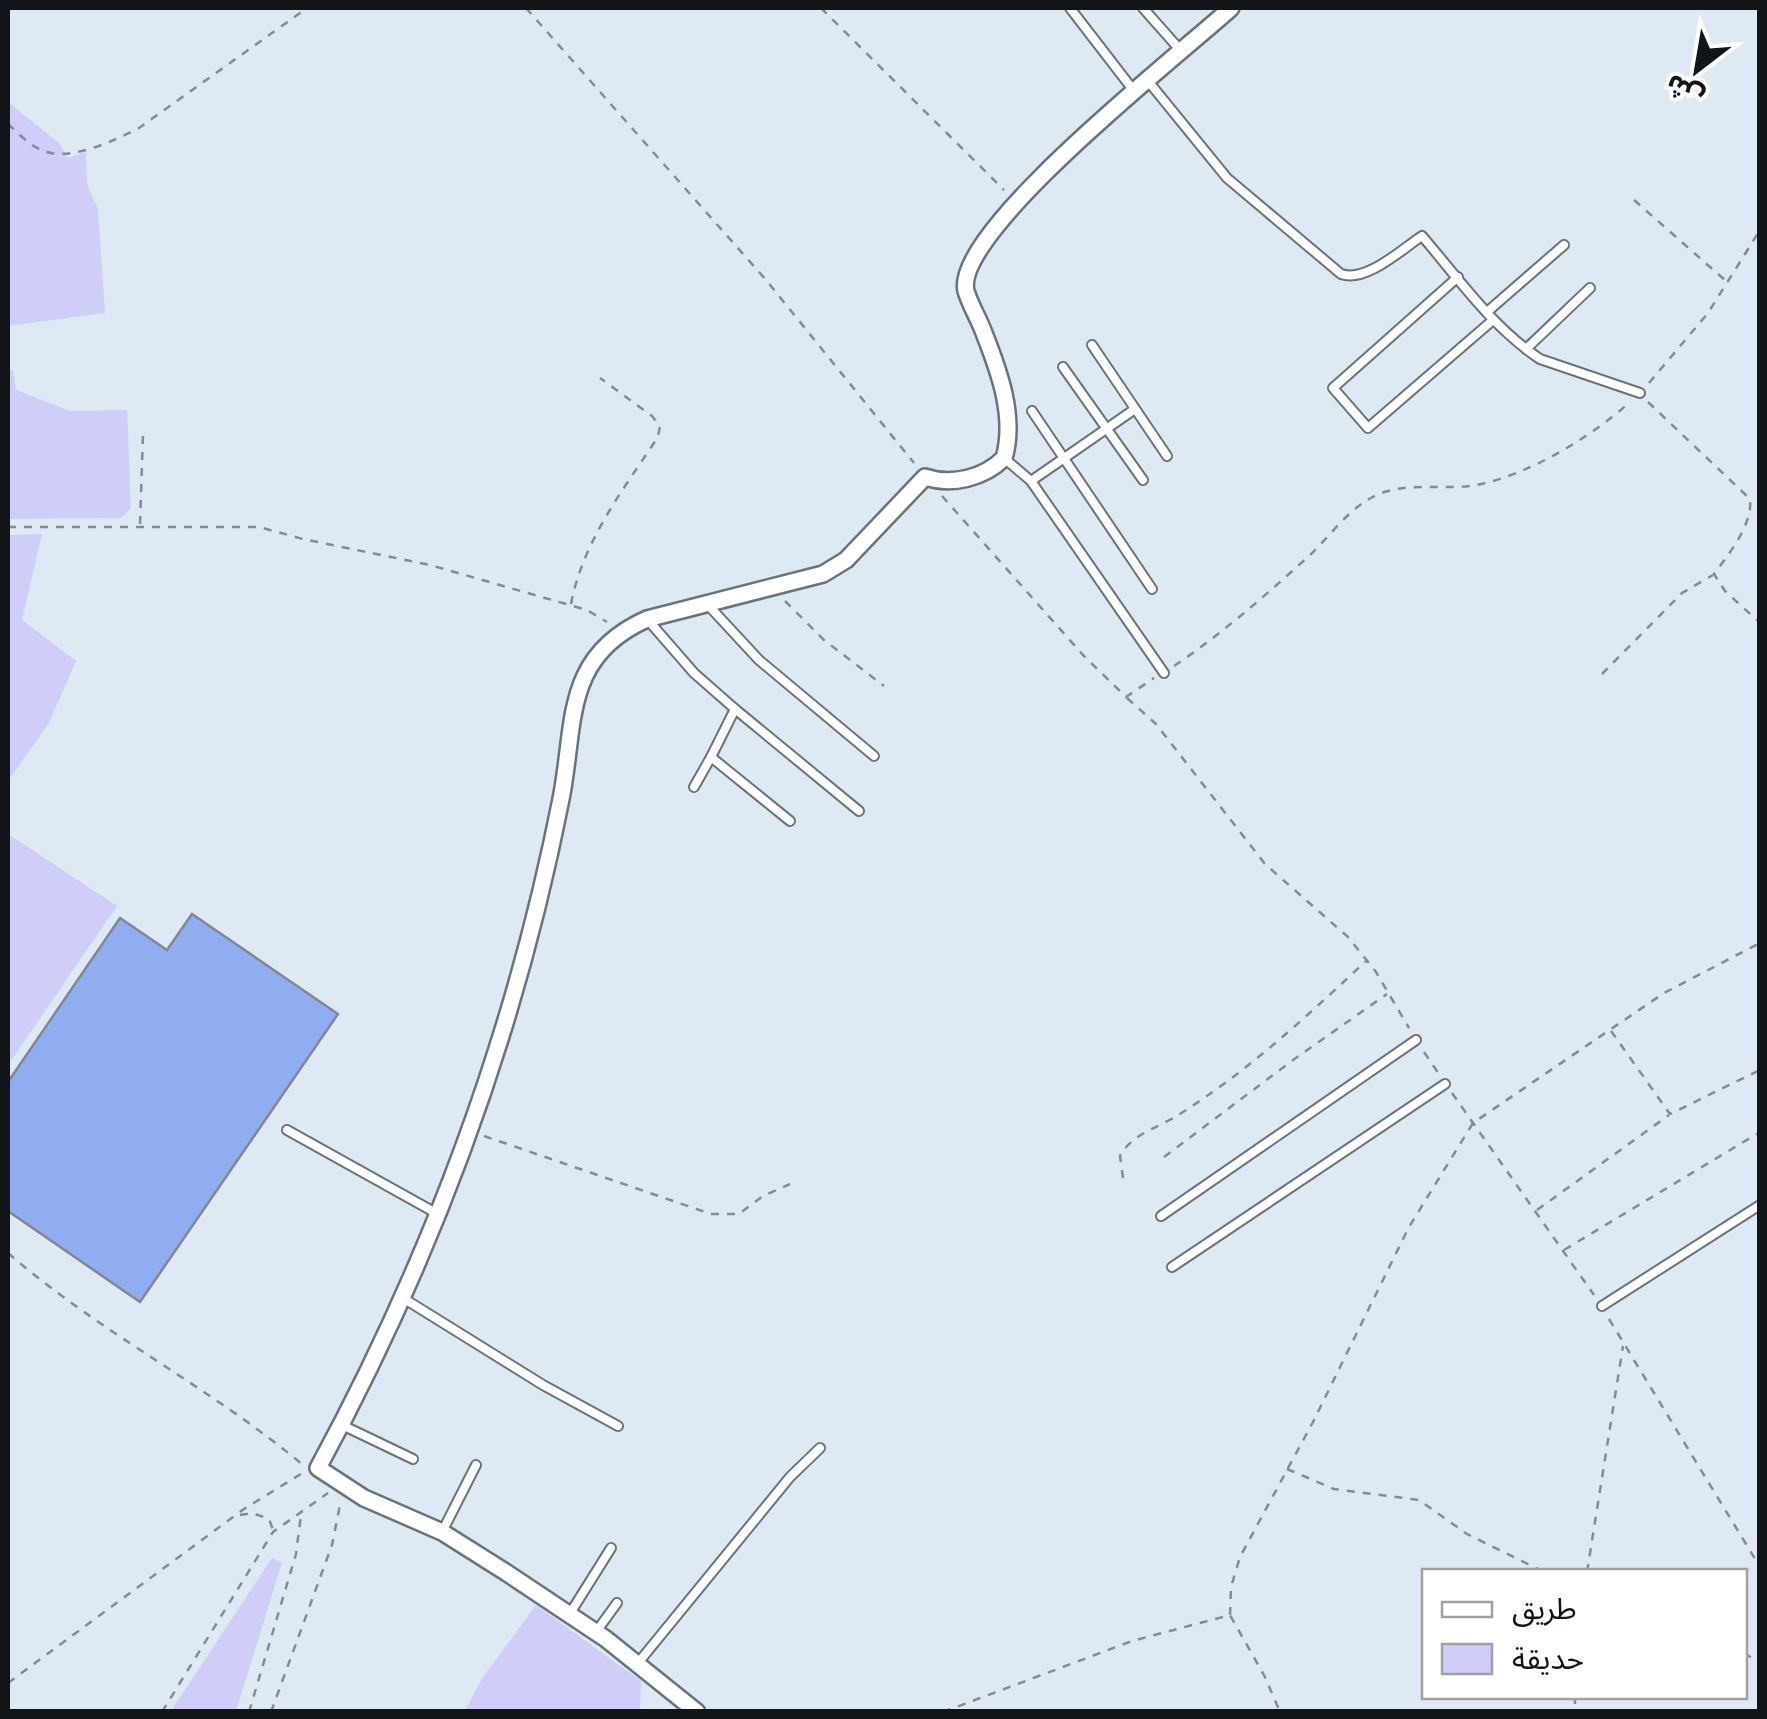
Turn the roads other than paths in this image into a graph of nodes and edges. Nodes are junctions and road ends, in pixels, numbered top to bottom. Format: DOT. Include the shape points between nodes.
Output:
graph roads {
  1 [pos="1070,8"];
  2 [pos="1142,8"];
  3 [pos="1231,8"];
  4 [pos="1182,52"];
  5 [pos="1148,81"];
  6 [pos="1135,92"];
  7 [pos="1564,245"];
  8 [pos="1458,276"];
  9 [pos="1590,288"];
  10 [pos="1490,316"];
  11 [pos="1092,345"];
  12 [pos="1526,350"];
  13 [pos="1063,366"];
  14 [pos="1640,394"];
  15 [pos="1135,408"];
  16 [pos="1032,411"];
  17 [pos="1107,428"];
  18 [pos="1167,456"];
  19 [pos="1004,458"];
  20 [pos="1064,459"];
  21 [pos="1143,480"];
  22 [pos="1031,481"];
  23 [pos="1152,589"];
  24 [pos="708,606"];
  25 [pos="647,619"];
  26 [pos="1164,673"];
  27 [pos="734,710"];
  28 [pos="874,756"];
  29 [pos="711,757"];
  30 [pos="694,787"];
  31 [pos="858,811"];
  32 [pos="790,821"];
  33 [pos="1416,1040"];
  34 [pos="1445,1084"];
  35 [pos="287,1130"];
  36 [pos="1760,1205"];
  37 [pos="438,1214"];
  38 [pos="1162,1216"];
  39 [pos="1172,1267"];
  40 [pos="402,1297"];
  41 [pos="1602,1306"];
  42 [pos="342,1425"];
  43 [pos="618,1426"];
  44 [pos="820,1448"];
  45 [pos="413,1459"];
  46 [pos="476,1466"];
  47 [pos="442,1532"];
  48 [pos="611,1548"];
  49 [pos="617,1603"];
  50 [pos="568,1615"];
  51 [pos="595,1633"];
  52 [pos="638,1663"];
  53 [pos="697,1712"];
  1 -- 6 [label="lane"];
  2 -- 4 [label="lane"];
  3 -- 4 [label="street"];
  4 -- 5 [label="street"];
  5 -- 6 [label="street"];
  5 -- 8 [label="lane" via="1226,178 1340,274 1362,274 1422,236"];
  6 -- 19 [label="street" via="1016,202 967,270 965,288 1009,417"];
  7 -- 10 [label="lane"];
  8 -- 10 [label="lane"];
  8 -- 10 [label="lane" via="1333,388 1368,428"];
  9 -- 12 [label="lane"];
  10 -- 12 [label="lane"];
  11 -- 15 [label="lane"];
  12 -- 14 [label="lane"];
  13 -- 17 [label="lane"];
  15 -- 17 [label="lane"];
  15 -- 18 [label="lane"];
  16 -- 20 [label="lane"];
  17 -- 20 [label="lane"];
  17 -- 21 [label="lane"];
  19 -- 22 [label="lane"];
  19 -- 24 [label="street" via="986,472 950,483 926,477 846,560 823,574"];
  20 -- 22 [label="lane"];
  20 -- 23 [label="lane"];
  22 -- 26 [label="lane"];
  24 -- 25 [label="street"];
  24 -- 28 [label="lane" via="759,660"];
  25 -- 27 [label="lane"];
  25 -- 37 [label="street" via="620,632 582,680 512,1007"];
  27 -- 29 [label="lane"];
  27 -- 31 [label="lane"];
  29 -- 30 [label="lane"];
  29 -- 32 [label="lane"];
  33 -- 38 [label="lane"];
  34 -- 39 [label="lane"];
  35 -- 37 [label="lane"];
  36 -- 41 [label="lane"];
  37 -- 40 [label="street"];
  40 -- 42 [label="street"];
  40 -- 43 [label="lane"];
  42 -- 45 [label="lane"];
  42 -- 47 [label="street" via="318,1468 343,1490"];
  44 -- 52 [label="lane"];
  46 -- 47 [label="lane"];
  47 -- 50 [label="street"];
  48 -- 50 [label="lane"];
  49 -- 51 [label="lane"];
  50 -- 51 [label="street"];
  51 -- 52 [label="street"];
  52 -- 53 [label="street"];
}
